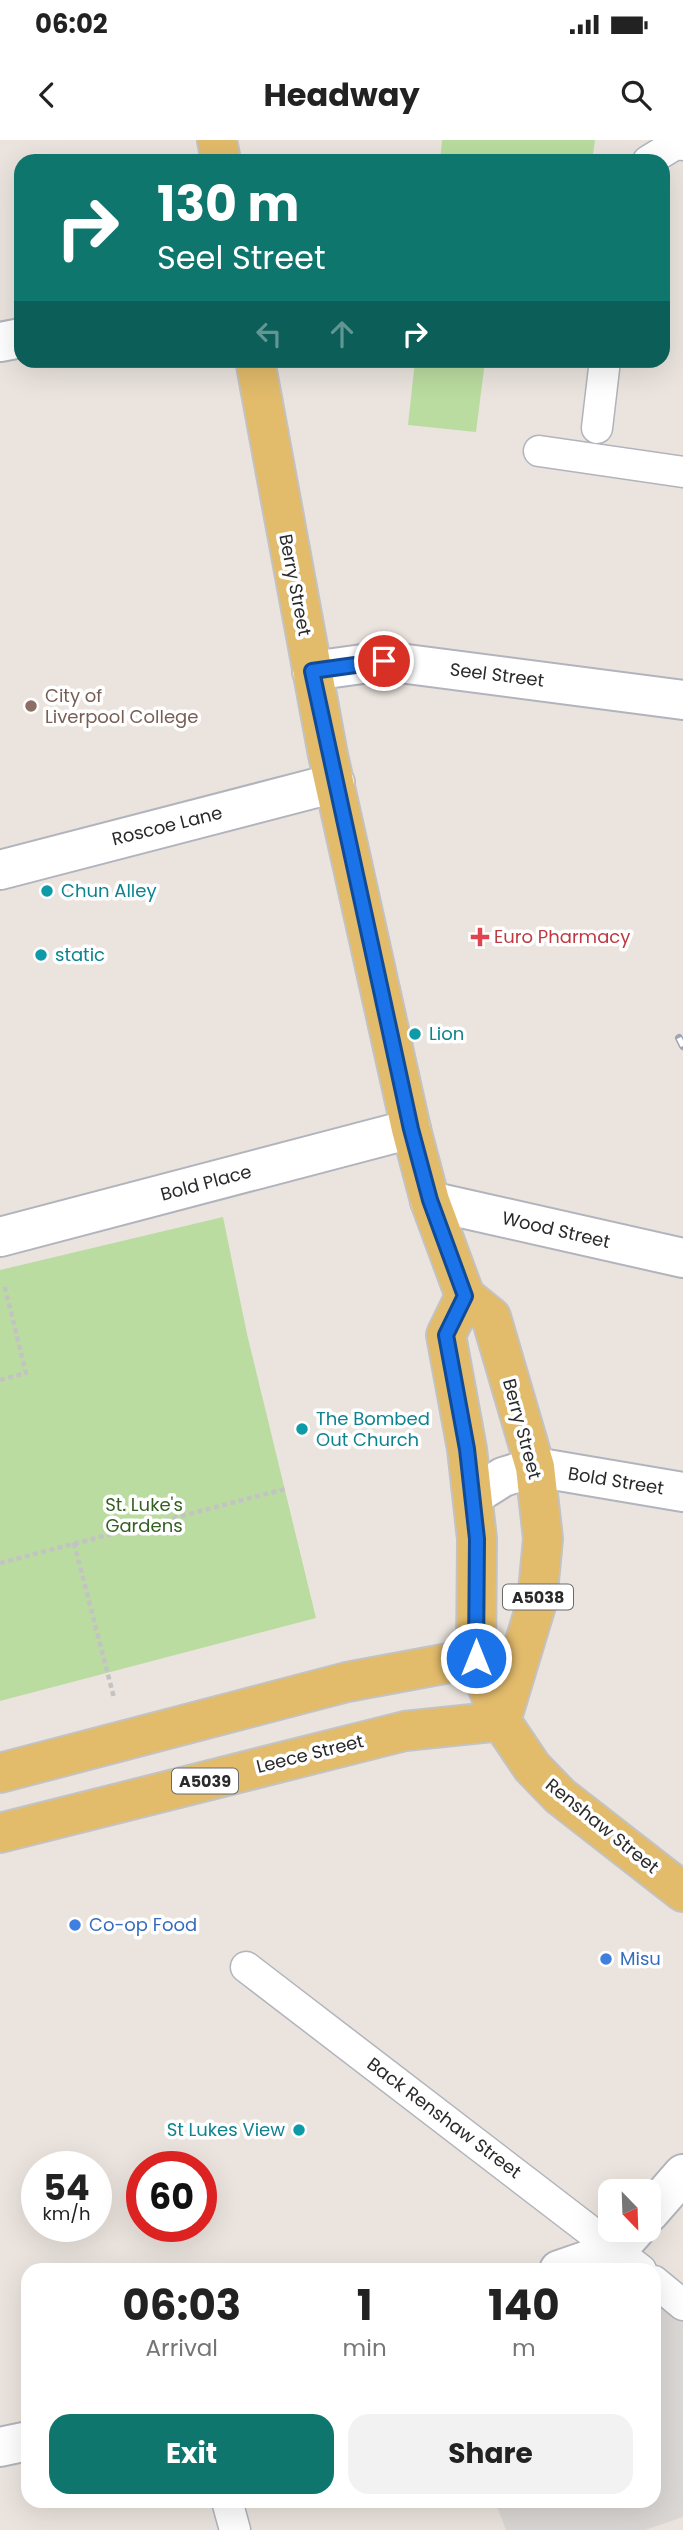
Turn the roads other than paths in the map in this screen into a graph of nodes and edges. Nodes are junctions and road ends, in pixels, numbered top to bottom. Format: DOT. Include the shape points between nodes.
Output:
graph roads {
  1 [pos="683,145"];
  2 [pos="660,154"];
  3 [pos="256,368"];
  4 [pos="604,368"];
  5 [pos="597,428"];
  6 [pos="539,451"];
  7 [pos="683,472"];
  8 [pos="312,671"];
  9 [pos="683,700"];
  10 [pos="335,783"];
  11 [pos="0,870"];
  12 [pos="411,1129"];
  13 [pos="430,1200"];
  14 [pos="0,1237"];
  15 [pos="683,1258"];
  16 [pos="465,1296"];
  17 [pos="535,1467"];
  18 [pos="683,1492"];
  19 [pos="473,1496"];
  20 [pos="476,1658"];
  21 [pos="501,1721"];
  22 [pos="0,1773"];
  23 [pos="0,1833"];
  24 [pos="683,1892"];
  25 [pos="246,1967"];
  26 [pos="683,2174"];
  27 [pos="662,2198"];
  28 [pos="631,2250"];
  29 [pos="584,2263"];
  30 [pos="661,2287"];
  31 [pos="683,2305"];
  32 [pos="21,2442"];
  33 [pos="0,2447"];
  34 [pos="229,2508"];
  35 [pos="235,2530"];
  1 -- 2 [label="lane"];
  3 -- 8 [label="main road, Berry Street / A5038"];
  4 -- 5 [label="lane"];
  6 -- 7 [label="lane"];
  8 -- 9 [label="street, Seel Street" via="384,661"];
  8 -- 10 [label="main road, Berry Street / A5038"];
  10 -- 11 [label="street, Roscoe Lane"];
  10 -- 12 [label="main road, Berry Street / A5038"];
  12 -- 13 [label="main road, Berry Street / A5038"];
  12 -- 14 [label="street, Bold Place"];
  13 -- 15 [label="street, Wood Street"];
  13 -- 16 [label="main road, Berry Street / A5038"];
  16 -- 17 [label="main road, Berry Street / A5038" via="491,1317"];
  16 -- 19 [label="main road, A5038" via="446,1335"];
  17 -- 18 [label="street, Bold Street"];
  17 -- 19 [label="street, Bold Street" via="503,1477"];
  17 -- 21 [label="main road, Berry Street / A5038" via="543,1539 537,1602"];
  19 -- 20 [label="main road, A5038"];
  20 -- 21 [label="main road"];
  20 -- 22 [label="main road" via="347,1682"];
  21 -- 23 [label="main road, Leece Street / A5039" via="405,1731"];
  21 -- 24 [label="main road, Renshaw Street" via="532,1767 559,1796"];
  25 -- 28 [label="lane, Back Renshaw Street"];
  26 -- 27 [label="street"];
  28 -- 29 [label="street"];
  30 -- 31 [label="lane"];
  32 -- 33 [label="street"];
  34 -- 35 [label="lane"];
}
